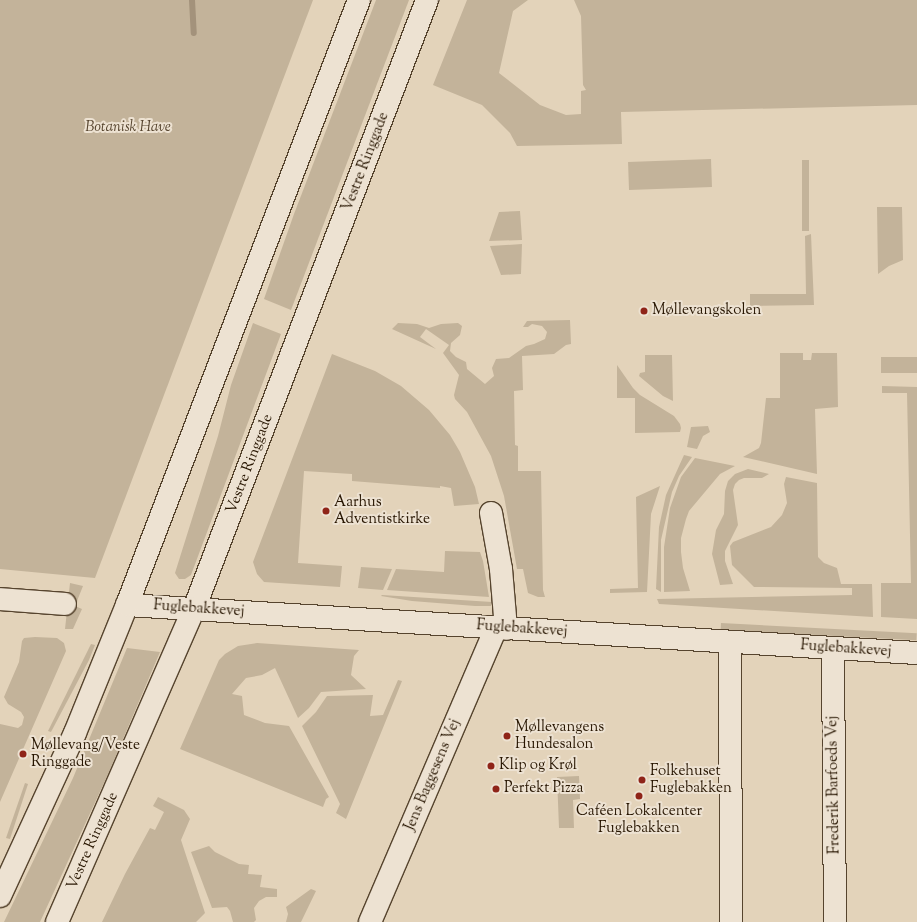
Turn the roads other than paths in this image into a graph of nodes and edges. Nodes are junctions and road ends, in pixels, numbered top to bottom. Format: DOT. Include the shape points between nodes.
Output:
graph roads {
  1 [pos="359,0"];
  2 [pos="427,0"];
  3 [pos="491,513"];
  4 [pos="0,599"];
  5 [pos="65,604"];
  6 [pos="127,605"];
  7 [pos="194,609"];
  8 [pos="501,628"];
  9 [pos="730,642"];
  10 [pos="832,648"];
  11 [pos="917,654"];
  12 [pos="0,896"];
  13 [pos="57,922"];
  14 [pos="370,922"];
  15 [pos="731,922"];
  16 [pos="836,922"];
  1 -- 6 [label="main road"];
  2 -- 7 [label="main road, Vestre Ringgade"];
  3 -- 8 [label="main road" via="501,570"];
  4 -- 5 [label="main road"];
  6 -- 7 [label="main road, Fuglebakkevej"];
  6 -- 12 [label="main road" via="75,733"];
  7 -- 8 [label="main road, Fuglebakkevej"];
  7 -- 13 [label="main road, Vestre Ringgade"];
  8 -- 9 [label="main road, Fuglebakkevej"];
  8 -- 14 [label="main road, Jens Baggesens Vej"];
  9 -- 10 [label="main road, Fuglebakkevej"];
  9 -- 15 [label="main road"];
  10 -- 11 [label="main road, Fuglebakkevej"];
  10 -- 16 [label="main road, Frederik Barfoeds Vej"];
}
